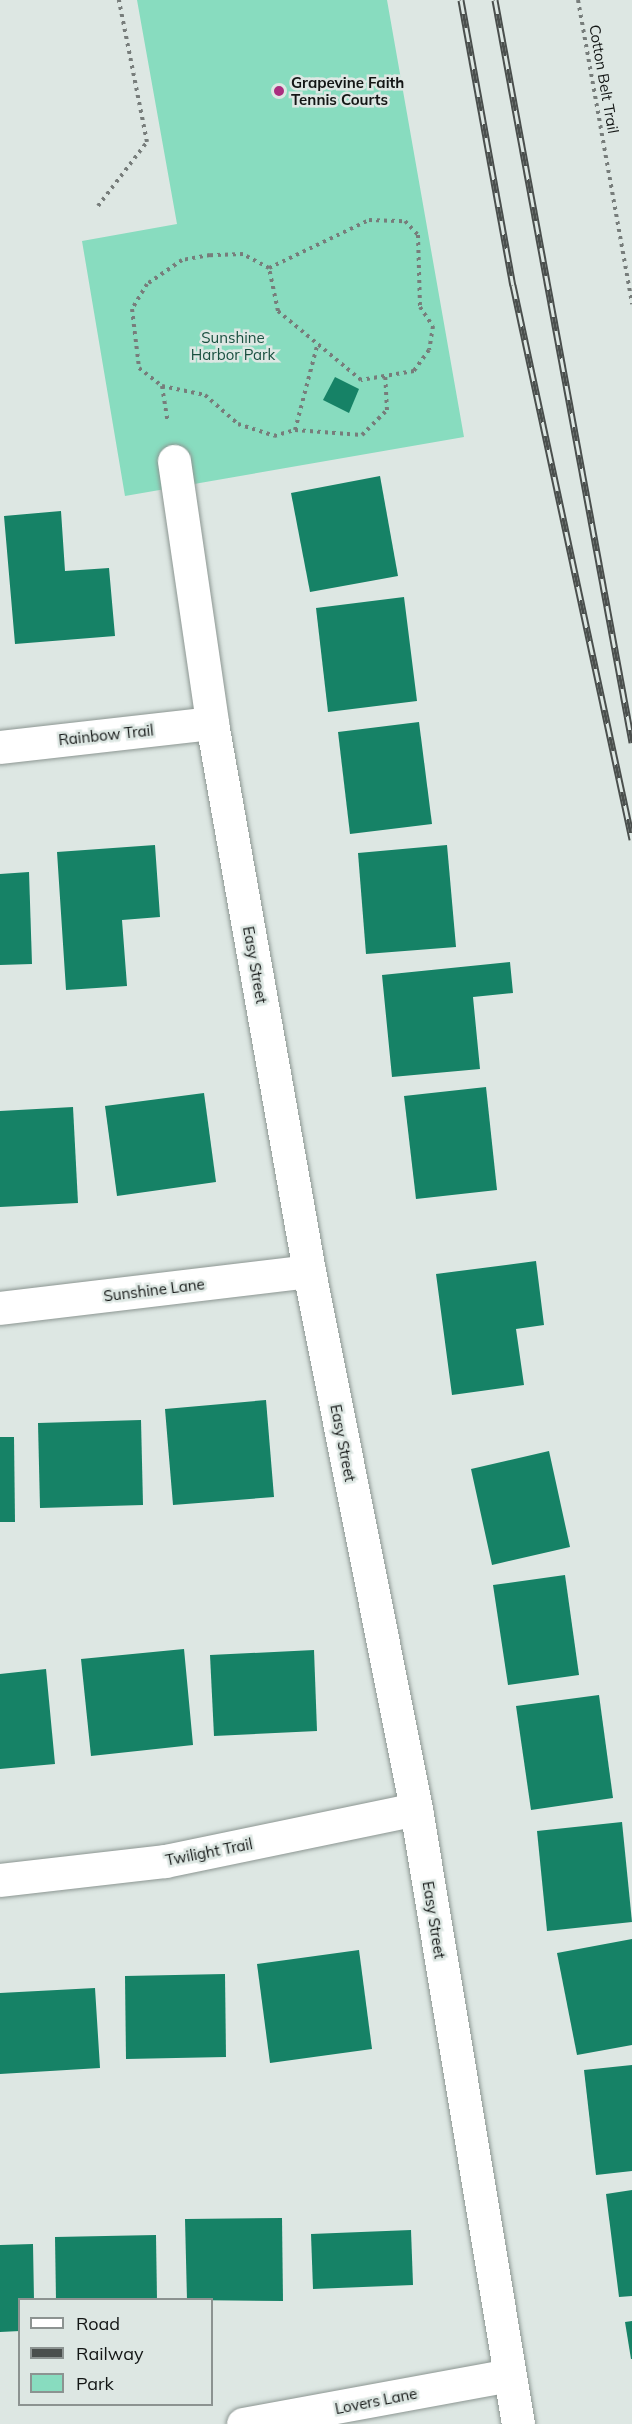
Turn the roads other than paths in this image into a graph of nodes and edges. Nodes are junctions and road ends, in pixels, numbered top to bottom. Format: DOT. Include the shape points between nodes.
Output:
graph roads {
  1 [pos="174,461"];
  2 [pos="212,723"];
  3 [pos="0,747"];
  4 [pos="309,1271"];
  5 [pos="0,1308"];
  6 [pos="416,1809"];
  7 [pos="0,1880"];
  8 [pos="509,2376"];
  9 [pos="243,2424"];
  10 [pos="518,2424"];
  1 -- 2 [label="street, Easy Street"];
  2 -- 3 [label="street, Rainbow Trail"];
  2 -- 4 [label="street, Easy Street"];
  4 -- 5 [label="street, Sunshine Lane"];
  4 -- 6 [label="street, Easy Street"];
  6 -- 7 [label="street, Twilight Trail" via="165,1861"];
  6 -- 8 [label="street, Easy Street"];
  8 -- 9 [label="street, Lovers Lane"];
  8 -- 10 [label="street, Easy Street"];
}
